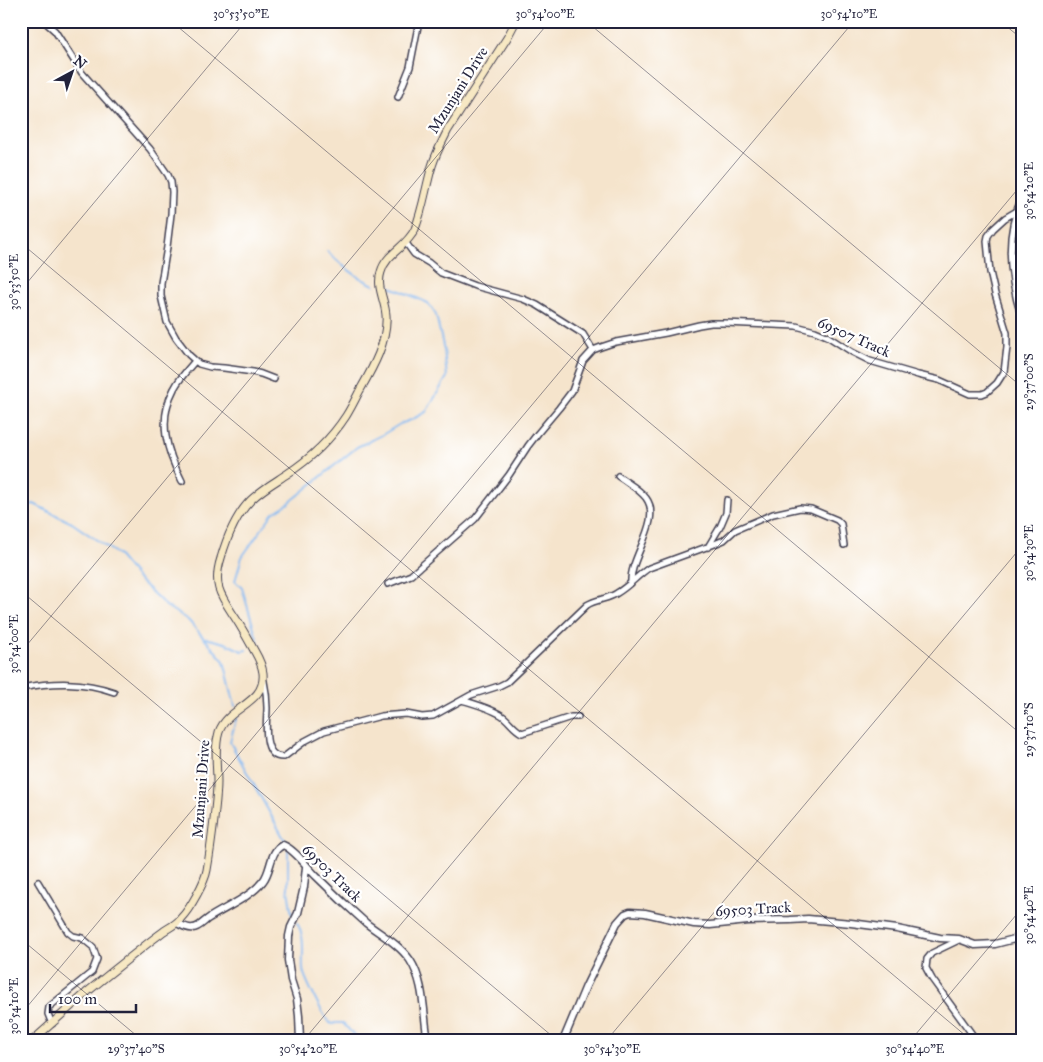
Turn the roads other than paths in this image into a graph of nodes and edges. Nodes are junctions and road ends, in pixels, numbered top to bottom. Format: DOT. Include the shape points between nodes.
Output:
graph roads {
  1 [pos="44,21"];
  2 [pos="419,21"];
  3 [pos="516,21"];
  4 [pos="398,97"];
  5 [pos="1022,199"];
  6 [pos="1017,211"];
  7 [pos="406,242"];
  8 [pos="1022,318"];
  9 [pos="593,350"];
  10 [pos="195,361"];
  11 [pos="274,379"];
  12 [pos="618,476"];
  13 [pos="182,481"];
  14 [pos="727,500"];
  15 [pos="844,545"];
  16 [pos="708,547"];
  17 [pos="631,583"];
  18 [pos="388,584"];
  19 [pos="263,678"];
  20 [pos="21,688"];
  21 [pos="114,692"];
  22 [pos="462,700"];
  23 [pos="578,717"];
  24 [pos="306,867"];
  25 [pos="38,882"];
  26 [pos="180,920"];
  27 [pos="1022,937"];
  28 [pos="959,939"];
  29 [pos="52,1024"];
  30 [pos="32,1041"];
  31 [pos="300,1041"];
  32 [pos="428,1041"];
  33 [pos="564,1041"];
  34 [pos="977,1041"];
  1 -- 10 [label="street" via="55,31 82,72 150,149 172,182 161,296 167,322"];
  2 -- 4 [label="street" via="410,68"];
  3 -- 7 [label="main road, Mzunjani Drive" via="441,143 416,227"];
  5 -- 6 [label="street"];
  6 -- 8 [label="street" via="1010,252 1013,287"];
  6 -- 9 [label="street, 69507 Track" via="992,229 987,241 990,272 1007,333 1007,347 1002,376 991,390 982,394 970,394 939,380 870,361 827,336 796,326 700,325 616,342"];
  7 -- 9 [label="street" via="414,254 441,273 537,305 583,334"];
  7 -- 19 [label="main road, Mzunjani Drive" via="381,268 379,278 386,308 386,328 372,369 345,417 311,457 250,501 229,534 221,557 217,572 220,593 261,663"];
  9 -- 18 [label="street" via="583,361 572,391 475,519 411,575"];
  10 -- 11 [label="street" via="204,366 262,374"];
  10 -- 13 [label="street" via="173,389 165,420 168,451"];
  12 -- 17 [label="street" via="646,498 651,508 643,544 632,568"];
  14 -- 16 [label="street" via="726,514"];
  15 -- 16 [label="street" via="841,524 837,520 800,508 750,523"];
  16 -- 17 [label="street" via="649,568"];
  17 -- 22 [label="street" via="615,595 587,605 507,682"];
  19 -- 22 [label="street" via="267,692 269,748 280,758 324,731 381,716 433,716"];
  19 -- 26 [label="main road, Mzunjani Drive" via="256,696 231,715 220,732 206,874"];
  20 -- 21 [label="street" via="59,683 98,686"];
  22 -- 23 [label="street" via="502,716 522,733"];
  24 -- 26 [label="street, 69503 Track" via="287,847 281,846 273,854 266,877 255,889 198,927 184,927 179,924"];
  24 -- 31 [label="street" via="298,913 289,936 288,960 297,999"];
  24 -- 32 [label="street, 69503 Track" via="410,960 421,991"];
  25 -- 29 [label="street" via="68,932 93,947 97,959 92,972 49,1007"];
  26 -- 29 [label="main road, Mzunjani Drive" via="86,993"];
  27 -- 28 [label="street, 69503 Track" via="982,945"];
  28 -- 33 [label="street, 69503 Track" via="825,920 694,924 630,912 617,923"];
  28 -- 34 [label="street" via="932,953 926,968"];
  29 -- 30 [label="main road, Mzunjani Drive"];
}
